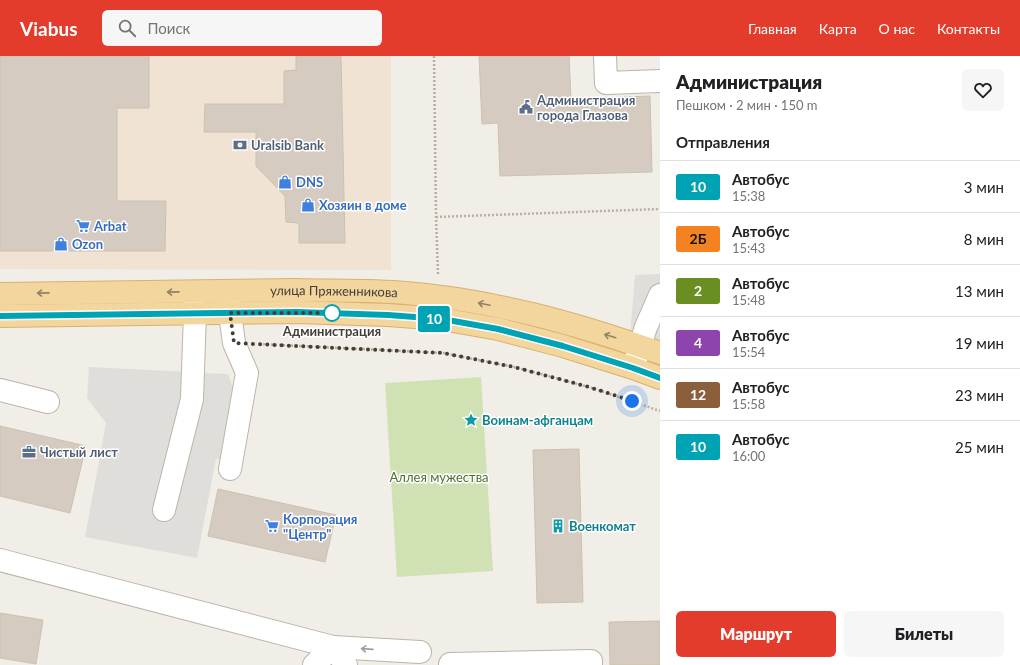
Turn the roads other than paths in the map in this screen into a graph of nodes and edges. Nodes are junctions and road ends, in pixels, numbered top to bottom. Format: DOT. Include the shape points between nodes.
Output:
graph roads {
  1 [pos="605,56"];
  2 [pos="660,81"];
  3 [pos="194,291"];
  4 [pos="229,291"];
  5 [pos="0,294"];
  6 [pos="660,294"];
  7 [pos="195,313"];
  8 [pos="230,313"];
  9 [pos="0,316"];
  10 [pos="650,350"];
  11 [pos="633,368"];
  12 [pos="660,378"];
  13 [pos="0,390"];
  14 [pos="48,402"];
  15 [pos="230,469"];
  16 [pos="164,510"];
  17 [pos="0,560"];
  18 [pos="333,647"];
  19 [pos="420,652"];
  20 [pos="451,664"];
  21 [pos="314,665"];
  22 [pos="346,665"];
  23 [pos="388,665"];
  24 [pos="591,665"];
  1 -- 2 [label="street" via="606,83"];
  3 -- 4 [label="main road, улица Пряженникова"];
  3 -- 5 [label="main road, улица Пряженникова, one-way"];
  3 -- 7 [label="street"];
  4 -- 8 [label="street"];
  10 -- 4 [label="main road, улица Пряженникова, one-way" via="551,318 473,301 406,293"];
  6 -- 10 [label="street" via="646,327"];
  7 -- 8 [label="main road, улица Пряженникова"];
  7 -- 9 [label="main road, улица Пряженникова"];
  7 -- 16 [label="street" via="192,399"];
  8 -- 11 [label="main road, улица Пряженникова" via="328,313 442,319 498,329"];
  8 -- 15 [label="street" via="234,343 247,373"];
  10 -- 11 [label="street"];
  11 -- 12 [label="main road, улица Пряженникова"];
  13 -- 14 [label="street"];
  17 -- 18 [label="street"];
  19 -- 18 [label="street, one-way"];
  18 -- 21 [label="street"];
  18 -- 22 [label="street"];
  19 -- 20 [label="street" via="436,655"];
  19 -- 23 [label="street" via="404,655"];
  20 -- 24 [label="street" via="591,660"];
}
